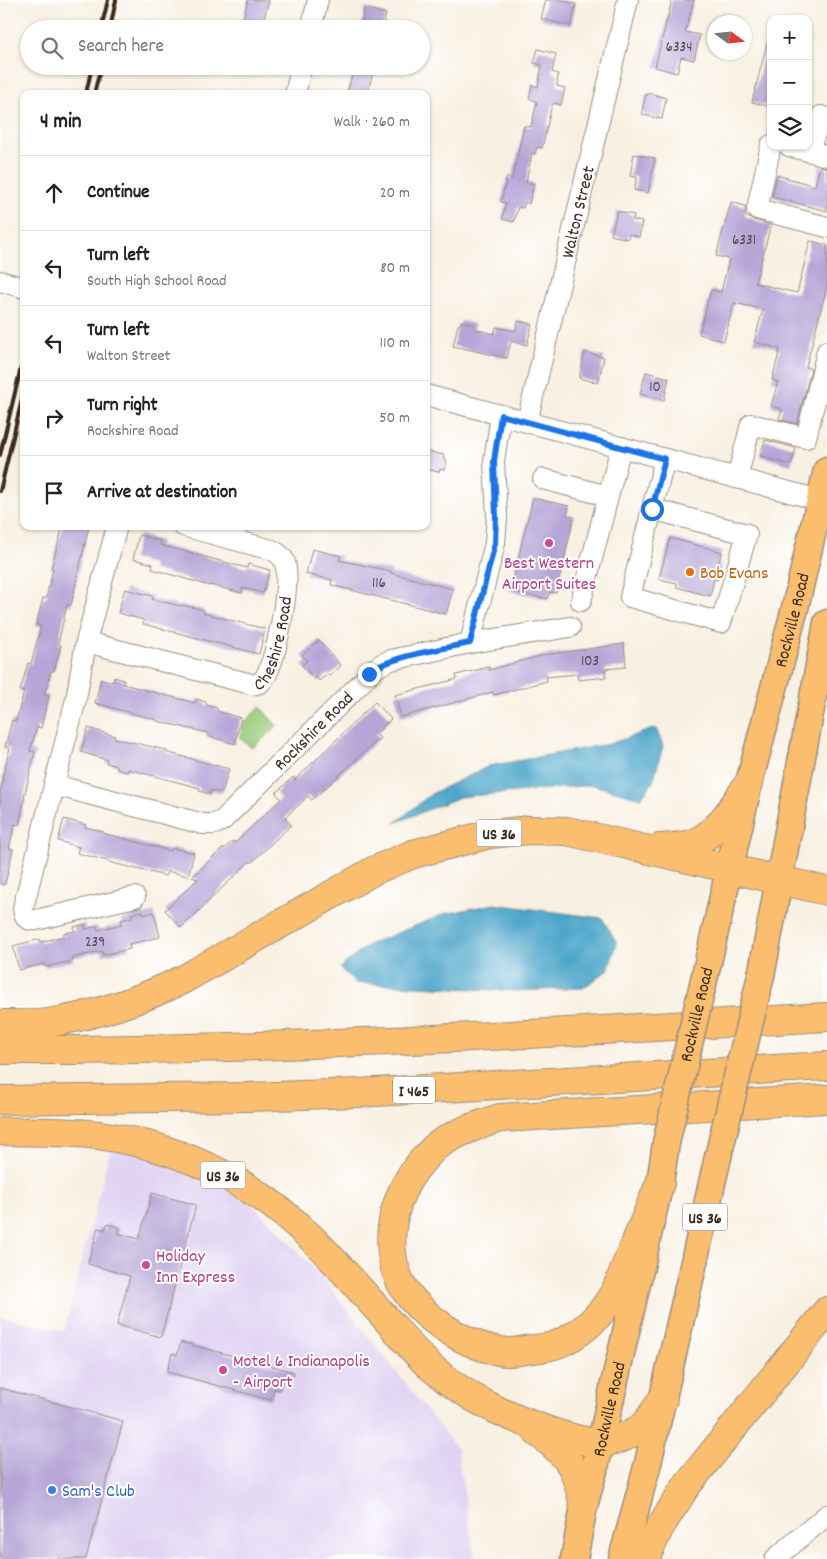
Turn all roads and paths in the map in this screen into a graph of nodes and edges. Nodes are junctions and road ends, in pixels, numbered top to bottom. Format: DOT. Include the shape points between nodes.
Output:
graph roads {
  1 [pos="318,0"];
  2 [pos="628,0"];
  3 [pos="313,20"];
  4 [pos="300,75"];
  5 [pos="296,90"];
  6 [pos="819,116"];
  7 [pos="770,150"];
  8 [pos="804,150"];
  9 [pos="818,154"];
  10 [pos="827,227"];
  11 [pos="0,281"];
  12 [pos="20,287"];
  13 [pos="827,351"];
  14 [pos="430,396"];
  15 [pos="501,415"];
  16 [pos="527,422"];
  17 [pos="621,447"];
  18 [pos="665,459"];
  19 [pos="827,470"];
  20 [pos="737,478"];
  21 [pos="543,479"];
  22 [pos="608,496"];
  23 [pos="823,502"];
  24 [pos="652,509"];
  25 [pos="116,530"];
  26 [pos="223,531"];
  27 [pos="581,601"];
  28 [pos="827,623"];
  29 [pos="570,627"];
  30 [pos="86,642"];
  31 [pos="470,643"];
  32 [pos="749,783"];
  33 [pos="54,785"];
  34 [pos="646,850"];
  35 [pos="730,869"];
  36 [pos="779,881"];
  37 [pos="827,890"];
  38 [pos="134,897"];
  39 [pos="827,1017"];
  40 [pos="0,1024"];
  41 [pos="0,1050"];
  42 [pos="827,1066"];
  43 [pos="827,1099"];
  44 [pos="0,1100"];
  45 [pos="0,1131"];
  46 [pos="660,1183"];
  47 [pos="827,1311"];
  48 [pos="663,1399"];
  49 [pos="524,1422"];
  50 [pos="600,1443"];
  51 [pos="584,1506"];
  52 [pos="827,1515"];
  53 [pos="778,1558"];
  54 [pos="574,1559"];
  55 [pos="622,1559"];
  56 [pos="645,1559"];
  1 -- 3 [label="street"];
  2 -- 16 [label="street, Walton Street"];
  4 -- 5 [label="street"];
  6 -- 9 [label="street"];
  7 -- 10 [label="street" via="757,209"];
  8 -- 9 [label="street"];
  11 -- 12 [label="street"];
  13 -- 20 [label="street" via="806,438 751,424"];
  14 -- 15 [label="street"];
  15 -- 16 [label="street"];
  15 -- 31 [label="street" via="494,461 495,543"];
  16 -- 17 [label="street"];
  17 -- 18 [label="street"];
  17 -- 22 [label="street"];
  18 -- 20 [label="street"];
  18 -- 24 [label="street"];
  19 -- 23 [label="main road, Rockville Road / US 36"];
  20 -- 23 [label="street"];
  21 -- 22 [label="street"];
  22 -- 27 [label="street"];
  23 -- 32 [label="main road, Rockville Road / US 36"];
  24 -- 24 [label="street" via="747,534 721,623 630,597"];
  25 -- 30 [label="street"];
  26 -- 30 [label="street, Cheshire Road" via="274,551 286,565 282,618 272,661 262,682 251,684"];
  28 -- 36 [label="main road, Rockville Road / US 36"];
  29 -- 31 [label="street, Rockshire Road"];
  30 -- 33 [label="street" via="76,699"];
  31 -- 33 [label="street, Rockshire Road" via="392,660 374,669 223,820 213,824"];
  32 -- 34 [label="highway, US 36" via="706,837 685,846"];
  32 -- 35 [label="main road, Rockville Road"];
  33 -- 38 [label="street" via="23,908 24,917 36,920"];
  34 -- 35 [label="highway"];
  34 -- 40 [label="highway, US 36" via="566,831 528,830 450,843 376,870 158,992 47,1023"];
  35 -- 36 [label="highway"];
  35 -- 46 [label="main road, Rockville Road, bridge" via="666,1143"];
  36 -- 37 [label="highway"];
  36 -- 48 [label="main road, Rockville Road / US 36, bridge" via="762,971"];
  39 -- 41 [label="highway" via="269,1046"];
  42 -- 44 [label="highway, I 465" via="258,1097"];
  43 -- 46 [label="highway" via="500,1118 468,1128 436,1146 414,1170 399,1195 392,1221 391,1248 398,1274 409,1296 431,1319 454,1334 508,1352 548,1348 581,1332 607,1305"];
  45 -- 49 [label="highway, US 36" via="98,1135 130,1141 192,1160 246,1187 314,1239 431,1367 476,1400"];
  46 -- 50 [label="main road, Rockville Road"];
  47 -- 56 [label="highway" via="687,1485 660,1527"];
  48 -- 50 [label="highway, US 36" via="644,1426 626,1437"];
  48 -- 55 [label="main road, Rockville Road"];
  49 -- 50 [label="highway, US 36" via="576,1440"];
  49 -- 51 [label="highway" via="554,1445 570,1463 578,1479"];
  50 -- 51 [label="main road, Rockville Road"];
  51 -- 54 [label="main road, Rockville Road"];
  52 -- 53 [label="street"];
}
